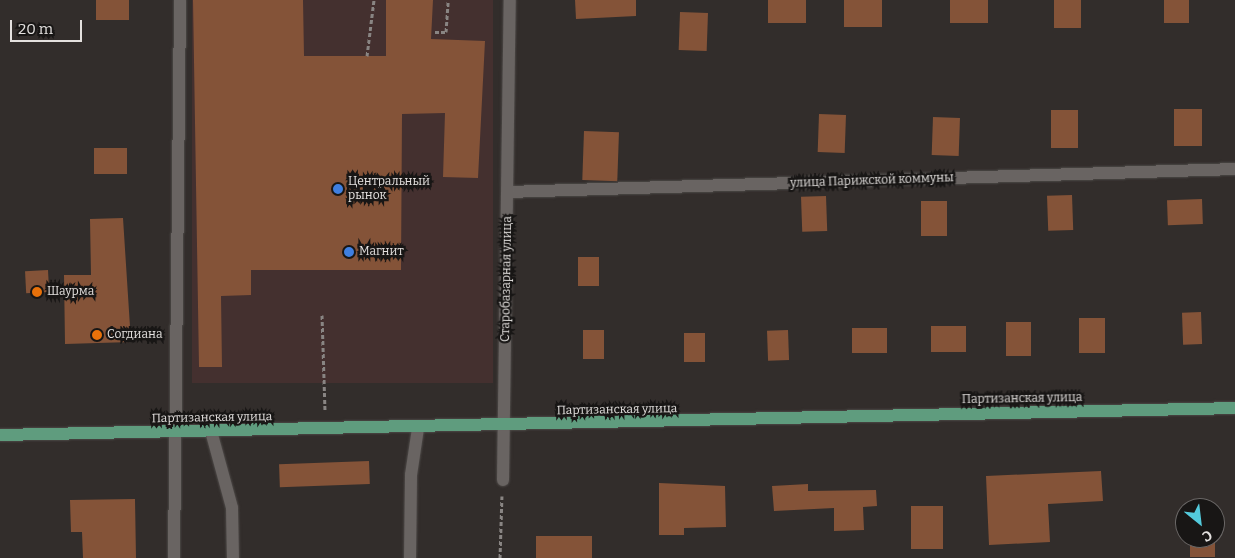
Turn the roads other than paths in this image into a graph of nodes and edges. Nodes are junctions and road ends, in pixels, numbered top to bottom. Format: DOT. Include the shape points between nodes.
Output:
graph roads {
  1 [pos="180,0"];
  2 [pos="510,0"];
  3 [pos="1235,169"];
  4 [pos="508,192"];
  5 [pos="1235,408"];
  6 [pos="505,426"];
  7 [pos="418,428"];
  8 [pos="173,432"];
  9 [pos="210,432"];
  10 [pos="0,435"];
  11 [pos="503,480"];
  12 [pos="174,558"];
  13 [pos="234,558"];
  14 [pos="410,558"];
  1 -- 8 [label="street"];
  2 -- 4 [label="street, Старобазарная улица"];
  3 -- 4 [label="street, улица Парижской коммуны"];
  4 -- 6 [label="street, Старобазарная улица"];
  5 -- 6 [label="main road, Партизанская улица"];
  6 -- 7 [label="main road, Партизанская улица"];
  6 -- 11 [label="street, Старобазарная улица"];
  7 -- 9 [label="main road, Партизанская улица"];
  7 -- 14 [label="street" via="410,476"];
  8 -- 9 [label="main road, Партизанская улица"];
  8 -- 10 [label="main road, Партизанская улица"];
  8 -- 12 [label="street"];
  9 -- 13 [label="street" via="232,508"];
}
